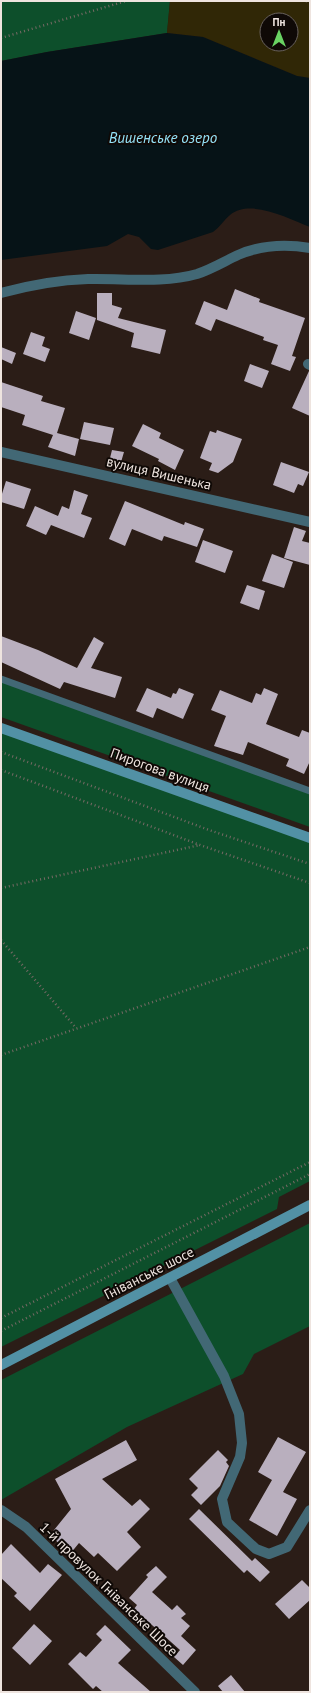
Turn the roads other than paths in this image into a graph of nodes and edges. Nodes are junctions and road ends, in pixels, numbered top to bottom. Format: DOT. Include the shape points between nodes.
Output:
graph roads {
  1 [pos="310,248"];
  2 [pos="1,293"];
  3 [pos="1,452"];
  4 [pos="310,522"];
  5 [pos="1,679"];
  6 [pos="1,728"];
  7 [pos="310,791"];
  8 [pos="310,838"];
  9 [pos="310,1205"];
  10 [pos="170,1278"];
  11 [pos="1,1365"];
  12 [pos="1,1510"];
  13 [pos="310,1511"];
  14 [pos="195,1692"];
  1 -- 2 [label="street" via="283,246 257,249 240,254 205,271 182,277 68,280 36,284"];
  3 -- 4 [label="street, вулиця Вишенька"];
  5 -- 7 [label="lane"];
  6 -- 8 [label="main road, Пирогова вулиця"];
  9 -- 10 [label="main road, Гніванське шосе"];
  10 -- 11 [label="main road, Гніванське шосе"];
  10 -- 13 [label="street" via="224,1376 239,1414 242,1443 240,1457 222,1499 226,1522 256,1548 269,1554 287,1547"];
  12 -- 14 [label="street, 1-й провулок Гніванське Шосе" via="26,1527"];
}
